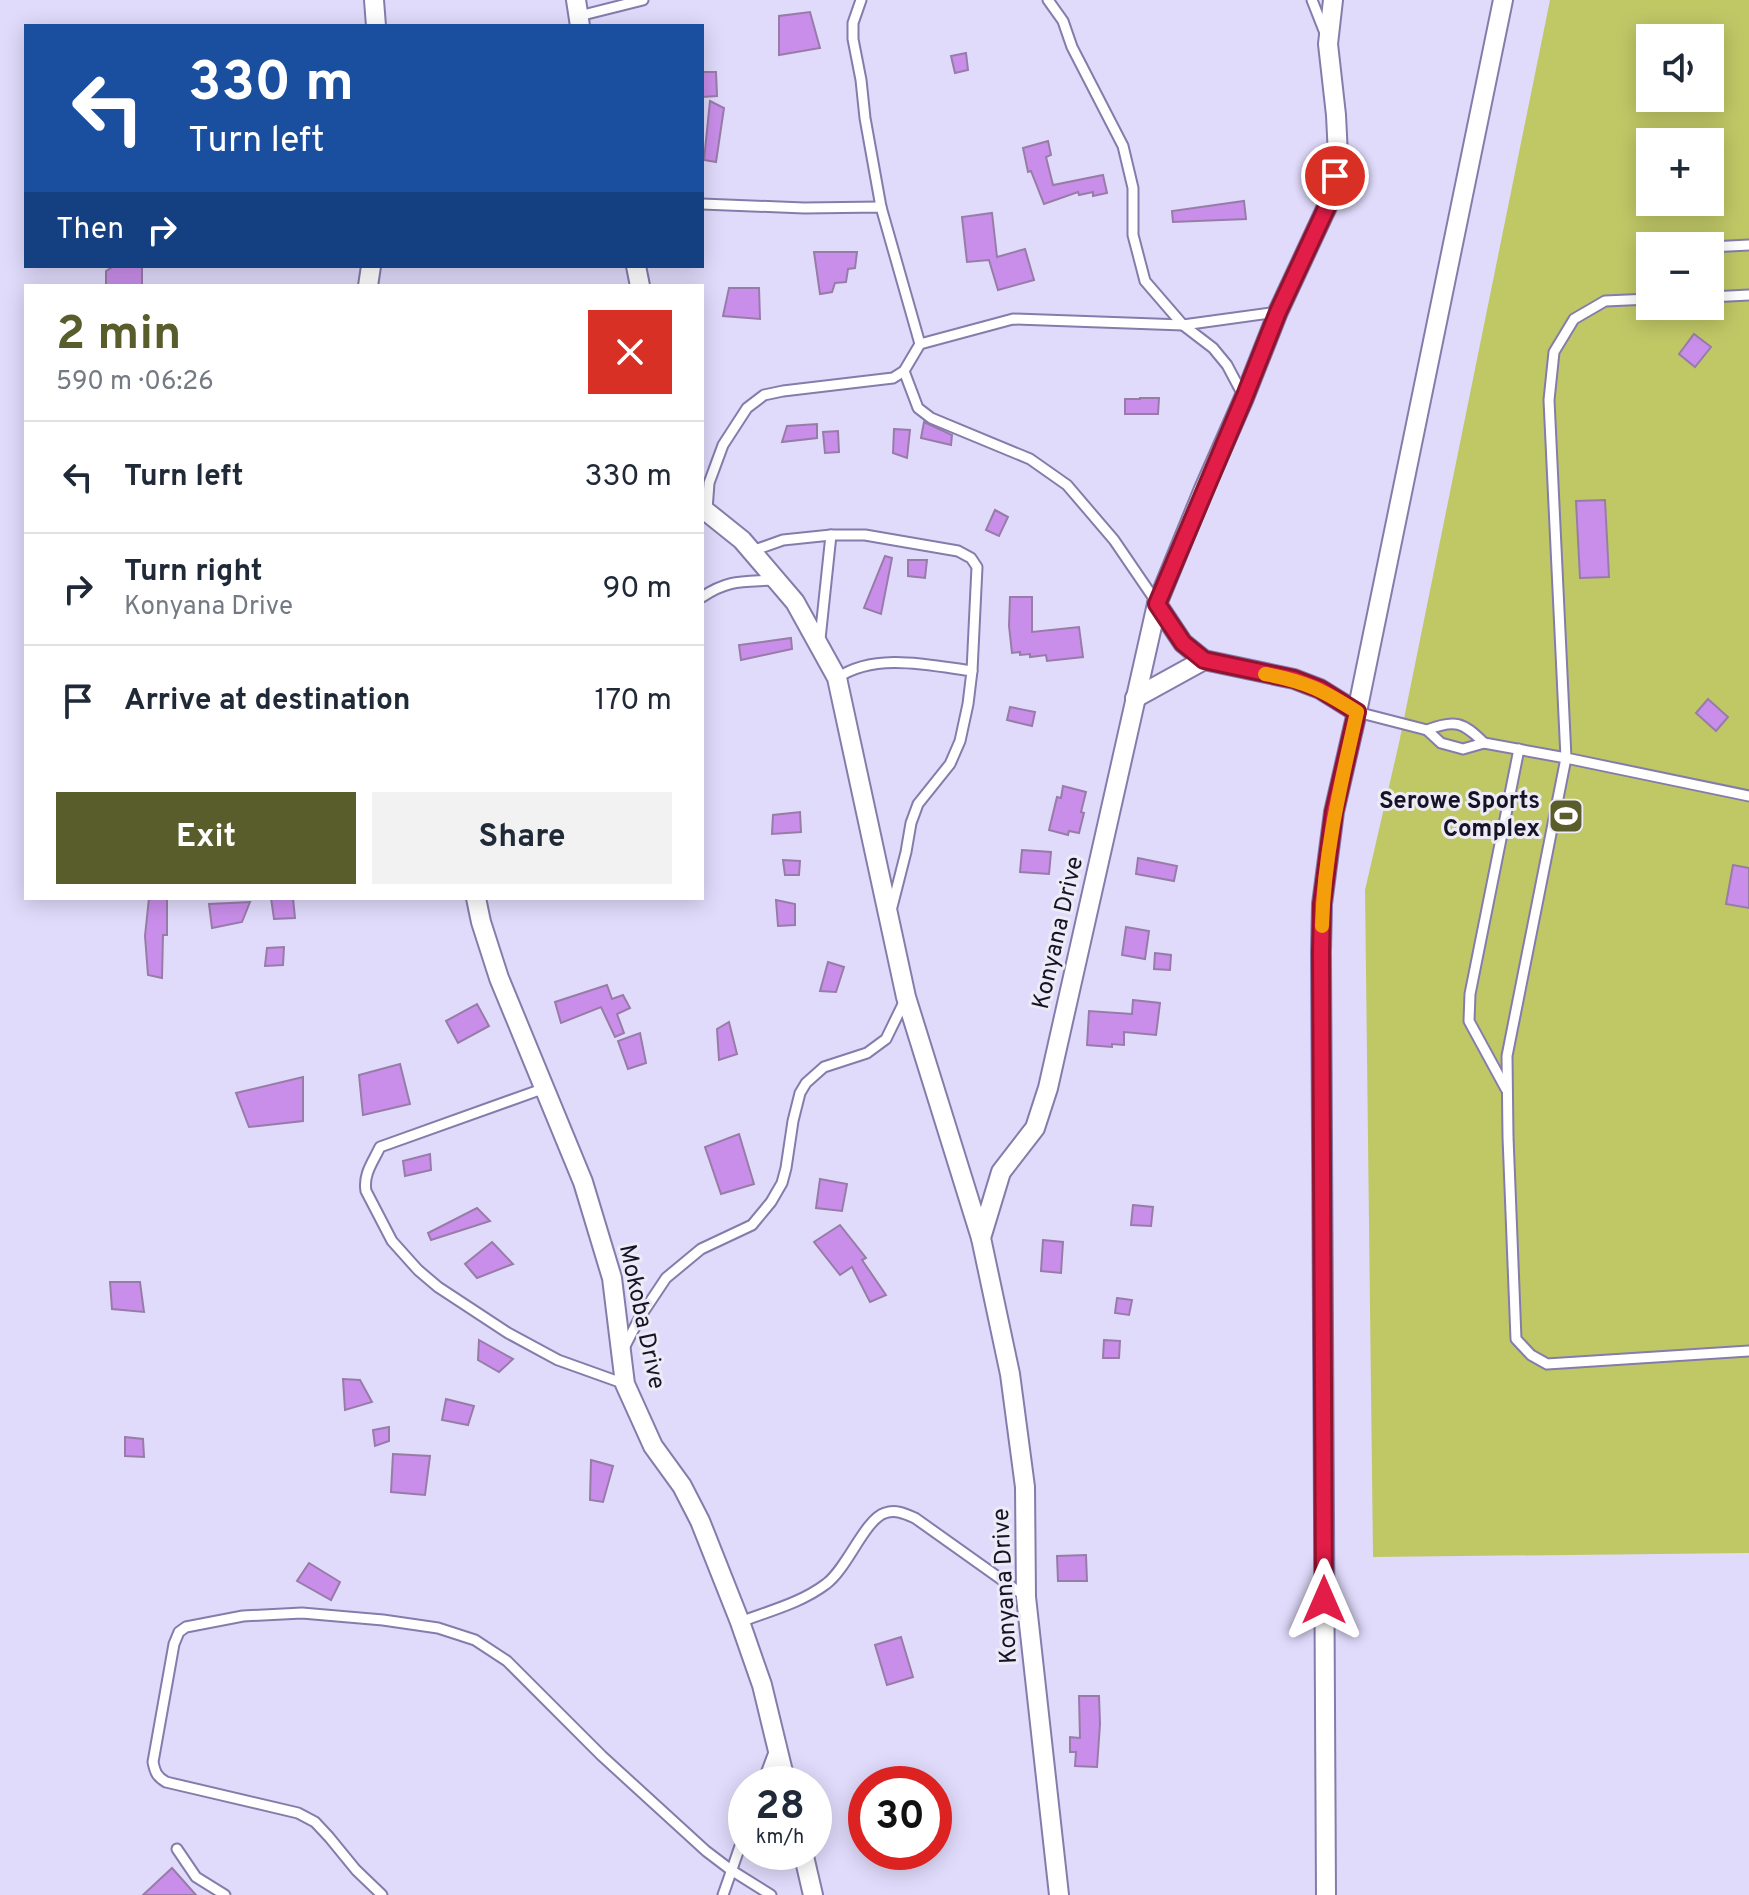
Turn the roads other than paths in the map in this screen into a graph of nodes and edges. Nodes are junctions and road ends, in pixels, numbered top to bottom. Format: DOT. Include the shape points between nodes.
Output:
graph roads {
  1 [pos="374,0"];
  2 [pos="643,0"];
  3 [pos="861,0"];
  4 [pos="1048,0"];
  5 [pos="1312,0"];
  6 [pos="1333,0"];
  7 [pos="1503,0"];
  8 [pos="578,14"];
  9 [pos="376,24"];
  10 [pos="1328,44"];
  11 [pos="704,204"];
  12 [pos="881,207"];
  13 [pos="1749,245"];
  14 [pos="1724,246"];
  15 [pos="1749,295"];
  16 [pos="1724,296"];
  17 [pos="1636,300"];
  18 [pos="1278,312"];
  19 [pos="1183,325"];
  20 [pos="920,344"];
  21 [pos="904,371"];
  22 [pos="1244,398"];
  23 [pos="705,511"];
  24 [pos="831,535"];
  25 [pos="752,551"];
  26 [pos="777,580"];
  27 [pos="704,596"];
  28 [pos="1157,604"];
  29 [pos="820,643"];
  30 [pos="1204,660"];
  31 [pos="972,671"];
  32 [pos="837,678"];
  33 [pos="1135,698"];
  34 [pos="1357,712"];
  35 [pos="1427,730"];
  36 [pos="1484,743"];
  37 [pos="1519,749"];
  38 [pos="1566,758"];
  39 [pos="1749,796"];
  40 [pos="476,900"];
  41 [pos="889,918"];
  42 [pos="906,997"];
  43 [pos="545,1088"];
  44 [pos="1508,1092"];
  45 [pos="981,1238"];
  46 [pos="1749,1351"];
  47 [pos="621,1353"];
  48 [pos="625,1384"];
  49 [pos="1026,1597"];
  50 [pos="740,1622"];
  51 [pos="777,1745"];
  52 [pos="769,1766"];
  53 [pos="782,1766"];
  54 [pos="177,1849"];
  55 [pos="728,1868"];
  56 [pos="731,1870"];
  57 [pos="807,1870"];
  58 [pos="380,1894"];
  59 [pos="225,1895"];
  60 [pos="723,1895"];
  61 [pos="771,1895"];
  62 [pos="813,1895"];
  63 [pos="1059,1895"];
  64 [pos="1326,1895"];
  1 -- 9 [label="street"];
  2 -- 8 [label="lane"];
  3 -- 12 [label="lane" via="853,39"];
  4 -- 19 [label="lane" via="1123,146 1133,188 1133,235 1145,281"];
  5 -- 10 [label="lane"];
  6 -- 10 [label="street, Konyana Drive"];
  7 -- 34 [label="street"];
  10 -- 18 [label="street, Konyana Drive" via="1338,156 1332,196"];
  11 -- 12 [label="lane"];
  12 -- 20 [label="lane"];
  13 -- 14 [label="lane"];
  15 -- 16 [label="lane"];
  17 -- 38 [label="lane" via="1605,301 1574,319 1554,352 1549,400"];
  18 -- 19 [label="lane"];
  18 -- 22 [label="street, Konyana Drive"];
  19 -- 20 [label="lane" via="1013,319"];
  19 -- 22 [label="lane" via="1213,348"];
  20 -- 21 [label="lane"];
  21 -- 23 [label="lane" via="883,380 764,395 747,408 723,445"];
  21 -- 28 [label="lane" via="918,408 931,418 1030,459 1067,485 1114,540"];
  22 -- 28 [label="street, Konyana Drive"];
  23 -- 25 [label="street"];
  24 -- 25 [label="lane" via="783,540"];
  24 -- 29 [label="lane"];
  24 -- 31 [label="lane" via="865,535 958,551 971,558 977,567"];
  25 -- 26 [label="street"];
  26 -- 27 [label="lane" via="730,583"];
  26 -- 29 [label="street"];
  28 -- 30 [label="street" via="1183,643"];
  28 -- 33 [label="street, Konyana Drive"];
  29 -- 32 [label="street"];
  30 -- 33 [label="street"];
  30 -- 34 [label="street" via="1294,679"];
  31 -- 32 [label="lane" via="931,664 871,664"];
  31 -- 41 [label="lane" via="960,741 950,764 918,804"];
  32 -- 41 [label="street"];
  33 -- 45 [label="street, Konyana Drive" via="1048,1088 1035,1128 1001,1172"];
  34 -- 35 [label="lane"];
  34 -- 64 [label="street" via="1334,812 1321,936"];
  35 -- 36 [label="lane" via="1441,743 1463,749"];
  35 -- 36 [label="lane" via="1446,723 1469,728"];
  36 -- 37 [label="lane"];
  37 -- 38 [label="lane"];
  37 -- 44 [label="lane" via="1469,1021"];
  38 -- 39 [label="lane"];
  38 -- 44 [label="lane" via="1507,1056"];
  40 -- 43 [label="street, Mokoba Drive" via="499,978"];
  41 -- 42 [label="street"];
  42 -- 45 [label="street"];
  42 -- 47 [label="lane" via="886,1039 867,1053 824,1067 806,1083 782,1183 771,1202 752,1225 701,1249 666,1278"];
  43 -- 47 [label="street, Mokoba Drive" via="583,1182 612,1278"];
  43 -- 48 [label="lane" via="380,1147 366,1173 366,1191 392,1241 438,1287 558,1360"];
  44 -- 46 [label="lane" via="1516,1339 1547,1364"];
  45 -- 49 [label="street, Konyana Drive" via="1010,1374 1025,1487"];
  47 -- 48 [label="street, Mokoba Drive"];
  48 -- 50 [label="street, Mokoba Drive" via="653,1446 700,1521"];
  49 -- 50 [label="lane" via="915,1518 885,1513 872,1521 828,1583"];
  49 -- 63 [label="street, Konyana Drive"];
  50 -- 51 [label="street, Mokoba Drive"];
  51 -- 52 [label="lane"];
  51 -- 53 [label="street, Mokoba Drive"];
  54 -- 59 [label="lane" via="196,1877"];
  55 -- 58 [label="lane" via="658,1810 507,1661 475,1640 438,1628 302,1613 243,1616 179,1632 155,1773 166,1782 298,1813 315,1822"];
  56 -- 60 [label="lane"];
  56 -- 61 [label="lane"];
  57 -- 62 [label="street"];
}
